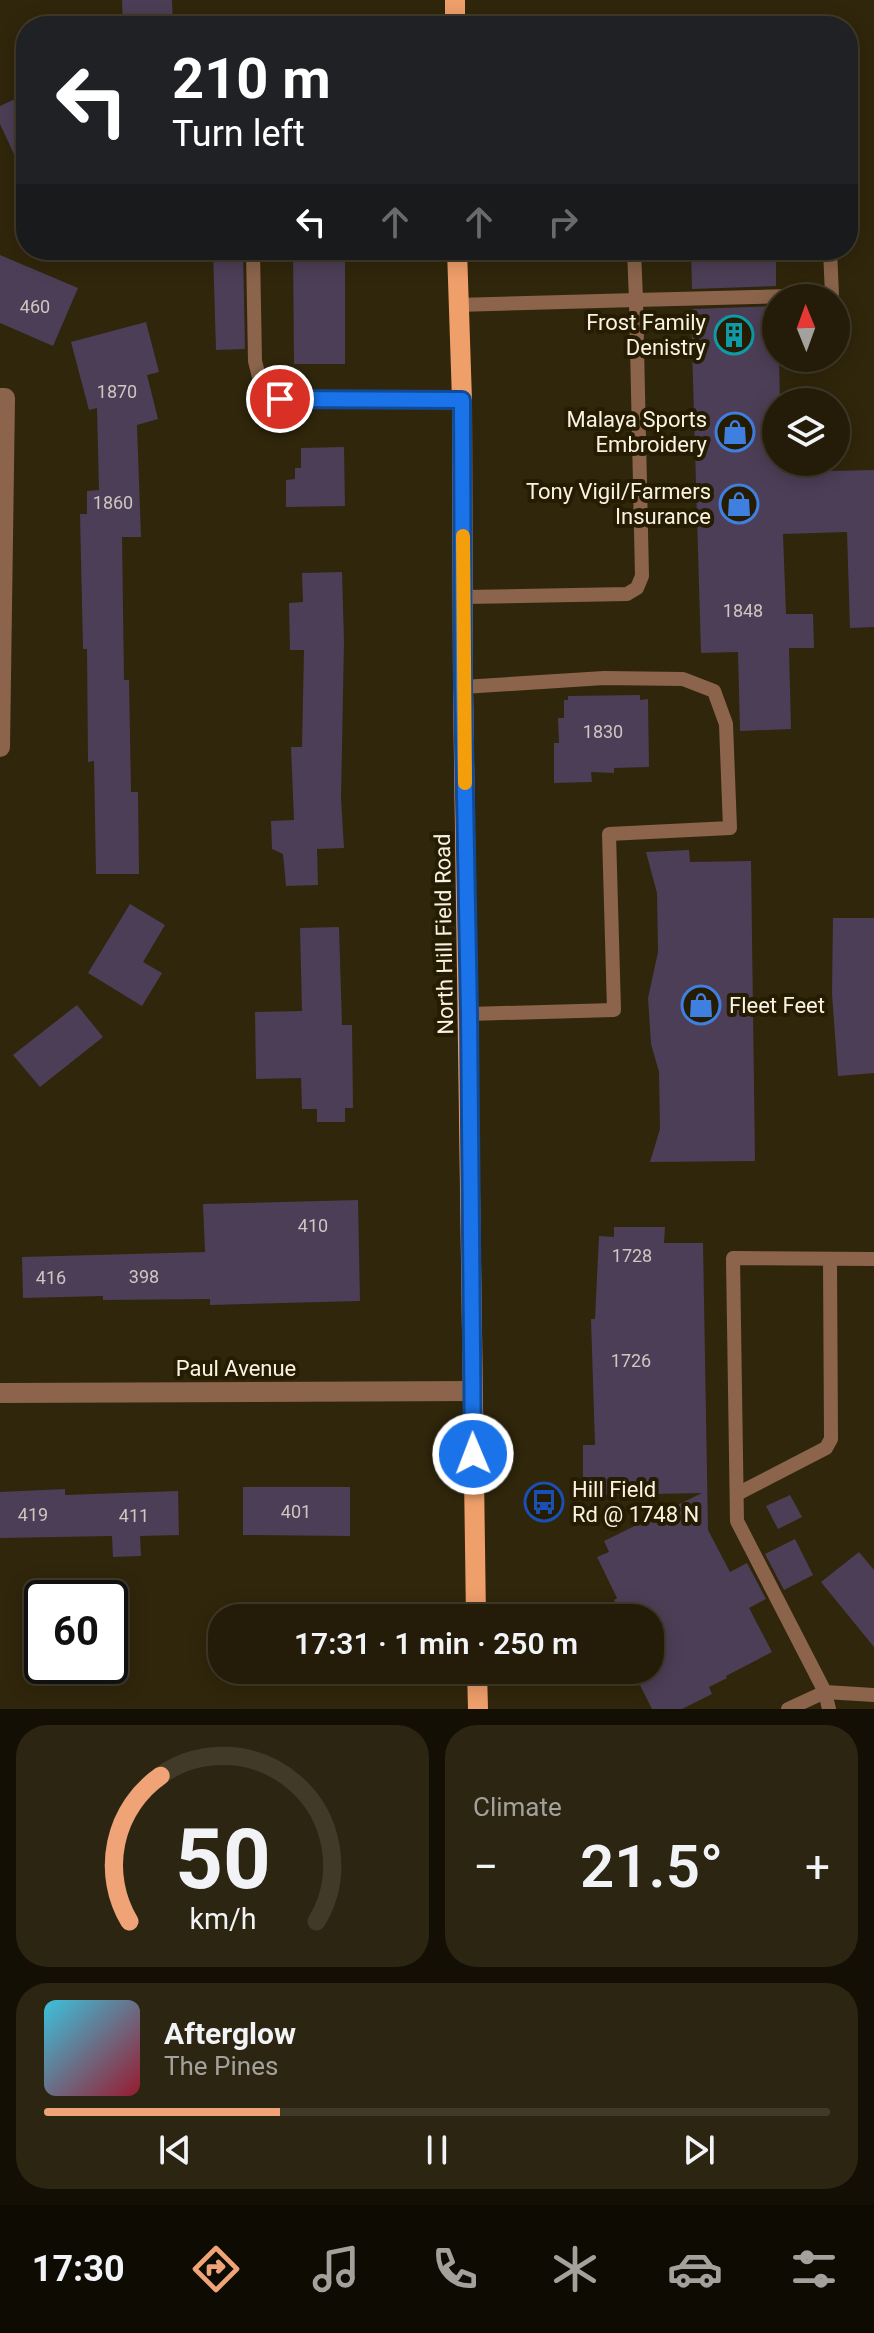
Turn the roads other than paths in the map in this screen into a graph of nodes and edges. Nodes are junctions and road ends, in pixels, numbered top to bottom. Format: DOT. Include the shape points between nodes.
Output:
graph roads {
  1 [pos="253,260"];
  2 [pos="457,260"];
  3 [pos="634,260"];
  4 [pos="830,260"];
  5 [pos="636,300"];
  6 [pos="457,305"];
  7 [pos="2,398"];
  8 [pos="462,400"];
  9 [pos="464,597"];
  10 [pos="463,687"];
  11 [pos="0,747"];
  12 [pos="469,1014"];
  13 [pos="830,1259"];
  14 [pos="874,1259"];
  15 [pos="472,1391"];
  16 [pos="0,1393"];
  17 [pos="737,1494"];
  18 [pos="476,1604"];
  19 [pos="477,1684"];
  20 [pos="825,1692"];
  21 [pos="874,1695"];
  22 [pos="478,1709"];
  23 [pos="788,1709"];
  24 [pos="829,1709"];
  1 -- 8 [label="lane" via="255,361 259,377 280,399"];
  2 -- 6 [label="main road, North Hill Field Road"];
  3 -- 5 [label="lane"];
  4 -- 5 [label="lane" via="832,295"];
  5 -- 6 [label="lane"];
  5 -- 9 [label="lane" via="642,576 637,588 627,594"];
  6 -- 8 [label="main road, North Hill Field Road"];
  7 -- 11 [label="street"];
  8 -- 9 [label="main road, North Hill Field Road"];
  9 -- 10 [label="main road, North Hill Field Road"];
  10 -- 12 [label="main road, North Hill Field Road"];
  10 -- 12 [label="lane" via="683,679 714,691 726,724 730,828 609,834 614,1010"];
  12 -- 15 [label="main road, North Hill Field Road"];
  13 -- 14 [label="lane"];
  13 -- 17 [label="lane" via="831,1439 826,1448"];
  13 -- 17 [label="lane" via="733,1258"];
  15 -- 16 [label="street, Paul Avenue"];
  15 -- 18 [label="main road, North Hill Field Road"];
  17 -- 20 [label="lane" via="737,1521"];
  19 -- 22 [label="main road"];
  20 -- 21 [label="lane"];
  20 -- 23 [label="lane"];
  20 -- 24 [label="lane"];
}
